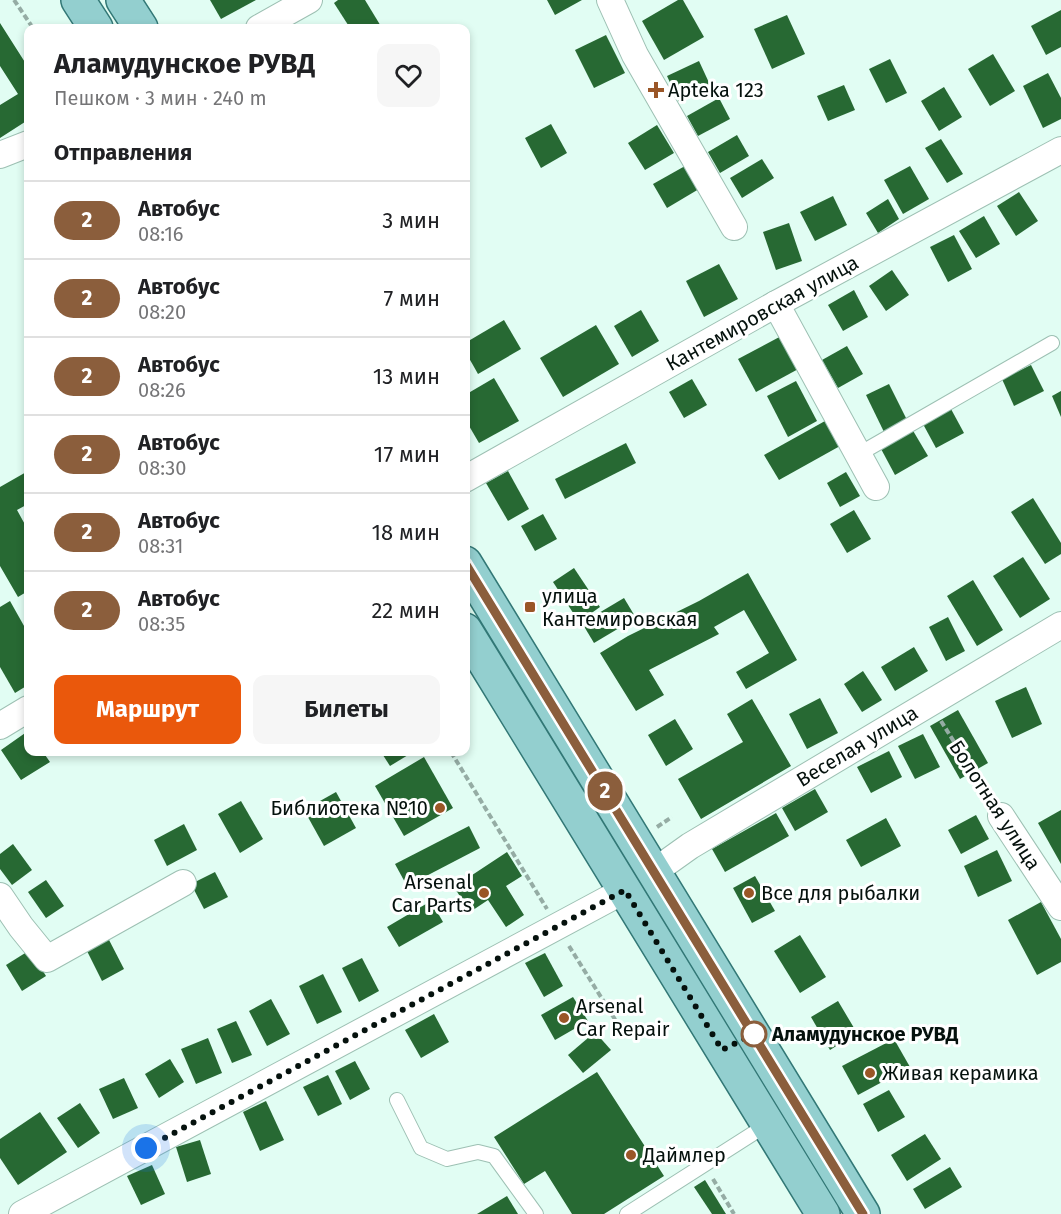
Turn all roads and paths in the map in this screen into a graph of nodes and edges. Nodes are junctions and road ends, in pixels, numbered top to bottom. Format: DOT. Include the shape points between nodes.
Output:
graph roads {
  1 [pos="14,0"];
  2 [pos="78,0"];
  3 [pos="123,0"];
  4 [pos="309,0"];
  5 [pos="610,0"];
  6 [pos="30,24"];
  7 [pos="93,24"];
  8 [pos="138,24"];
  9 [pos="266,24"];
  10 [pos="24,146"];
  11 [pos="1061,150"];
  12 [pos="0,155"];
  13 [pos="734,227"];
  14 [pos="777,304"];
  15 [pos="1052,343"];
  16 [pos="859,454"];
  17 [pos="470,476"];
  18 [pos="876,487"];
  19 [pos="470,571"];
  20 [pos="1061,625"];
  21 [pos="470,638"];
  22 [pos="930,703"];
  23 [pos="24,711"];
  24 [pos="0,726"];
  25 [pos="453,756"];
  26 [pos="1001,816"];
  27 [pos="672,817"];
  28 [pos="657,827"];
  29 [pos="655,871"];
  30 [pos="183,883"];
  31 [pos="625,890"];
  32 [pos="0,896"];
  33 [pos="1061,906"];
  34 [pos="557,926"];
  35 [pos="626,1037"];
  36 [pos="397,1100"];
  37 [pos="768,1124"];
  38 [pos="711,1177"];
  39 [pos="22,1214"];
  40 [pos="536,1214"];
  41 [pos="627,1214"];
  42 [pos="734,1214"];
  43 [pos="823,1214"];
  44 [pos="863,1214"];
  1 -- 6 [label="path"];
  2 -- 7 [label="main road"];
  3 -- 8 [label="main road"];
  4 -- 9 [label="street"];
  5 -- 13 [label="street" via="635,55"];
  10 -- 12 [label="street"];
  11 -- 14 [label="street, Кантемировская улица"];
  14 -- 16 [label="street"];
  14 -- 17 [label="street, Кантемировская улица"];
  15 -- 16 [label="lane"];
  16 -- 18 [label="street"];
  19 -- 29 [label="main road"];
  20 -- 22 [label="street, Веселая улица"];
  21 -- 31 [label="main road"];
  22 -- 26 [label="path, Болотная улица"];
  22 -- 29 [label="street, Веселая улица" via="690,846"];
  23 -- 24 [label="street"];
  25 -- 34 [label="path"];
  26 -- 33 [label="street, Болотная улица"];
  27 -- 28 [label="path"];
  29 -- 44 [label="main road"];
  30 -- 32 [label="street" via="47,959"];
  31 -- 34 [label="street"];
  31 -- 37 [label="main road"];
  34 -- 35 [label="path"];
  34 -- 39 [label="street"];
  36 -- 40 [label="lane" via="421,1148 447,1159 478,1152 494,1156"];
  37 -- 41 [label="lane"];
  37 -- 43 [label="main road"];
  38 -- 42 [label="path"];
}
